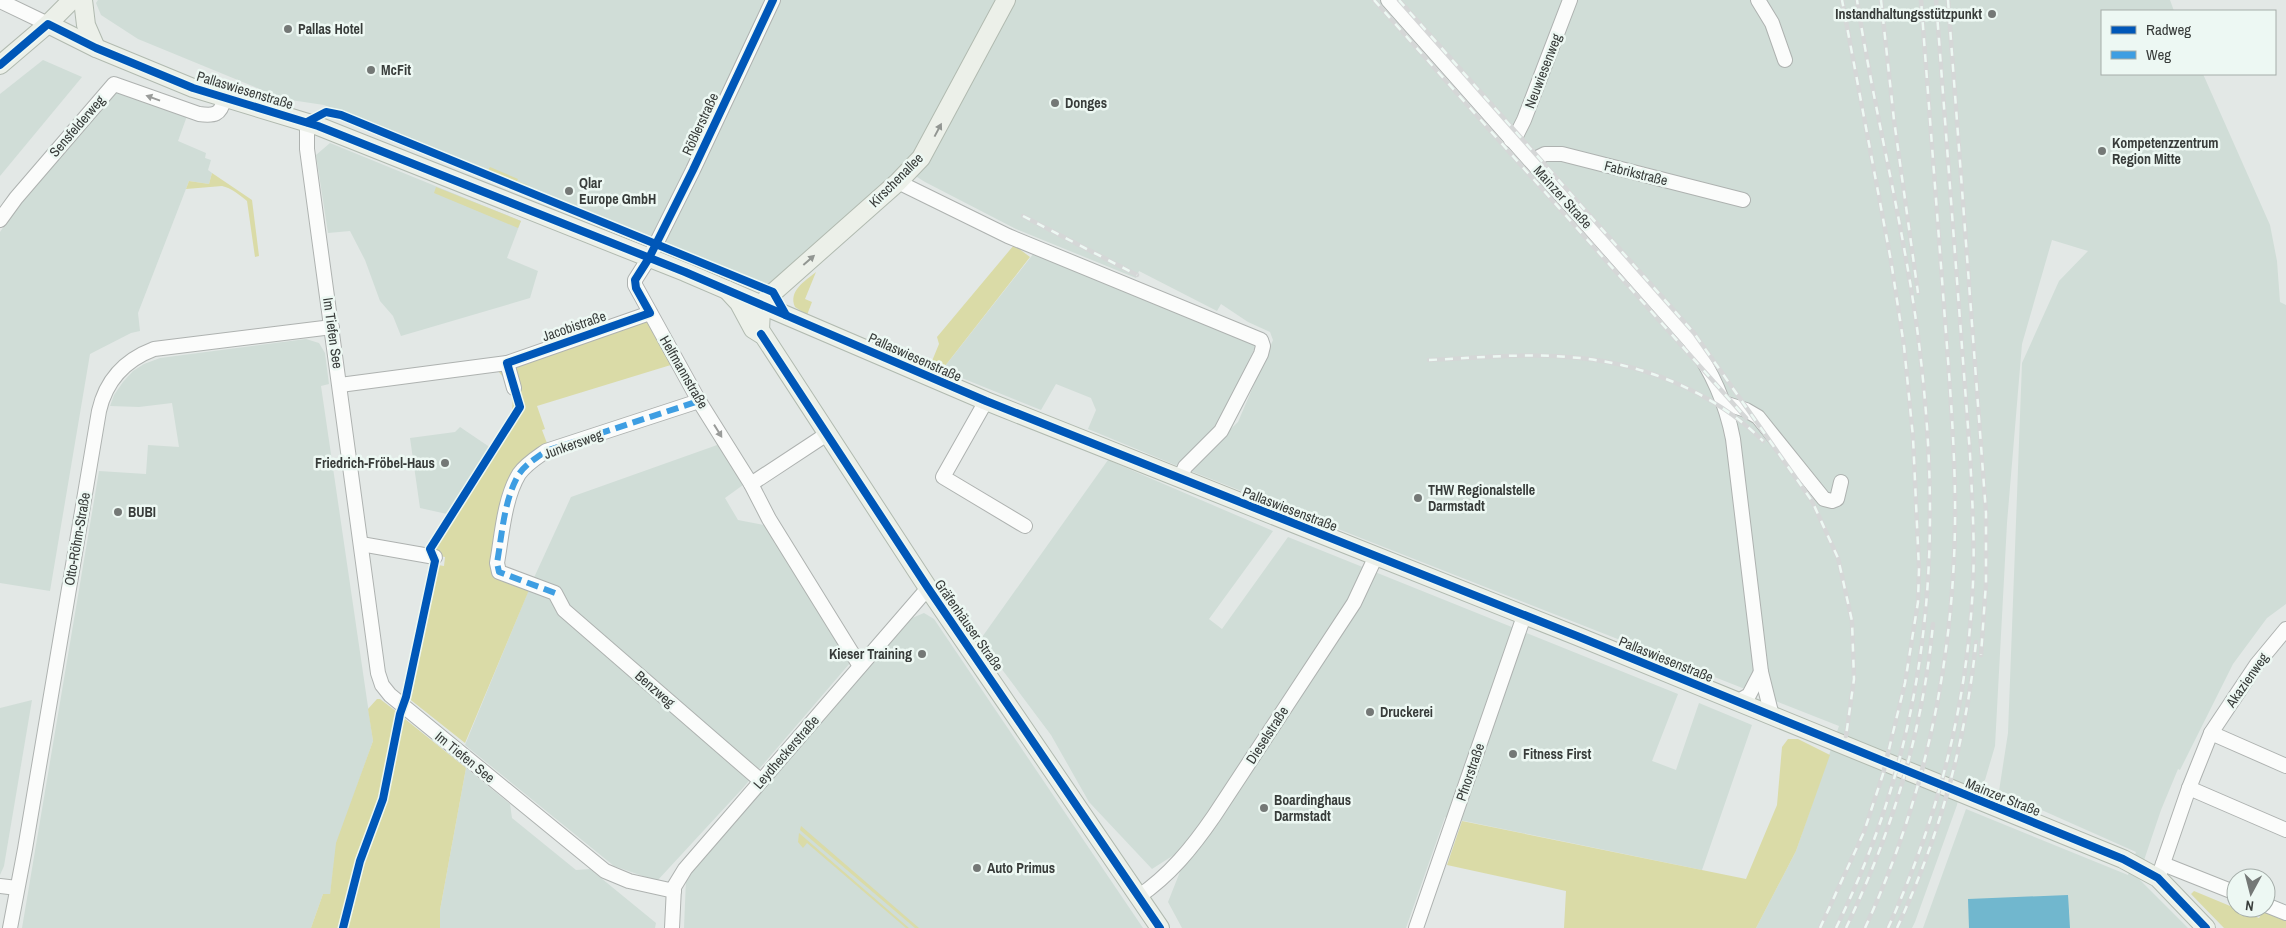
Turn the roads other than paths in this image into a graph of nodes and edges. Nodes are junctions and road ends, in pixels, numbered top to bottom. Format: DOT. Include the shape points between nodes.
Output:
graph roads {
  1 [pos="72,0"];
  2 [pos="83,0"];
  3 [pos="773,0"];
  4 [pos="1006,0"];
  5 [pos="1388,0"];
  6 [pos="1570,0"];
  7 [pos="1758,0"];
  8 [pos="0,1"];
  9 [pos="48,24"];
  10 [pos="96,48"];
  11 [pos="1785,60"];
  12 [pos="0,65"];
  13 [pos="224,99"];
  14 [pos="307,122"];
  15 [pos="1512,140"];
  16 [pos="1531,161"];
  17 [pos="898,182"];
  18 [pos="1743,200"];
  19 [pos="0,220"];
  20 [pos="649,258"];
  21 [pos="725,289"];
  22 [pos="763,305"];
  23 [pos="650,313"];
  24 [pos="332,326"];
  25 [pos="761,334"];
  26 [pos="507,363"];
  27 [pos="340,385"];
  28 [pos="514,388"];
  29 [pos="699,401"];
  30 [pos="986,401"];
  31 [pos="1724,404"];
  32 [pos="827,434"];
  33 [pos="1180,479"];
  34 [pos="1841,482"];
  35 [pos="751,484"];
  36 [pos="1025,526"];
  37 [pos="361,544"];
  38 [pos="1376,556"];
  39 [pos="435,557"];
  40 [pos="928,588"];
  41 [pos="555,593"];
  42 [pos="1524,616"];
  43 [pos="2286,629"];
  44 [pos="860,666"];
  45 [pos="1761,672"];
  46 [pos="1737,702"];
  47 [pos="1772,716"];
  48 [pos="2211,733"];
  49 [pos="2286,766"];
  50 [pos="762,781"];
  51 [pos="2189,788"];
  52 [pos="2286,830"];
  53 [pos="2160,871"];
  54 [pos="0,886"];
  55 [pos="17,888"];
  56 [pos="2226,890"];
  57 [pos="674,892"];
  58 [pos="1138,898"];
  59 [pos="10,928"];
  60 [pos="672,928"];
  61 [pos="1160,928"];
  62 [pos="1416,928"];
  63 [pos="2206,928"];
  1 -- 9 [label="main road"];
  2 -- 10 [label="main road" via="86,25"];
  3 -- 20 [label="street, Rößlerstraße"];
  17 -- 4 [label="main road, Kirschenallee, one-way" via="930,144"];
  5 -- 15 [label="street, Mainzer Straße"];
  6 -- 15 [label="street, Neuwiesenweg" via="1524,120"];
  7 -- 11 [label="street" via="1772,23"];
  8 -- 9 [label="street, Pallaswiesenstraße"];
  9 -- 10 [label="main road, Pallaswiesenstraße"];
  9 -- 12 [label="main road"];
  10 -- 13 [label="main road, Pallaswiesenstraße"];
  13 -- 14 [label="main road, Pallaswiesenstraße"];
  13 -- 19 [label="street, Sensfelderweg, one-way" via="222,109 211,116 114,84"];
  14 -- 20 [label="main road, Pallaswiesenstraße"];
  14 -- 24 [label="street, Im Tiefen See" via="307,149"];
  15 -- 16 [label="street, Mainzer Straße"];
  16 -- 18 [label="street, Fabrikstraße" via="1545,154 1562,154"];
  16 -- 31 [label="street, Mainzer Straße" via="1690,341 1709,368"];
  22 -- 17 [label="main road, Kirschenallee, one-way" via="773,292"];
  17 -- 33 [label="street" via="1008,236 1260,340 1263,346 1261,354 1222,431 1185,467"];
  20 -- 21 [label="main road, Pallaswiesenstraße"];
  20 -- 23 [label="street, Helfmannstraße" via="634,282"];
  21 -- 22 [label="main road, Pallaswiesenstraße"];
  21 -- 25 [label="main road, Gräfenhäuser Straße" via="739,304 753,329"];
  22 -- 25 [label="main road" via="759,321"];
  22 -- 30 [label="main road, Pallaswiesenstraße"];
  23 -- 26 [label="street, Jacobistraße"];
  23 -- 29 [label="street, Helfmannstraße"];
  24 -- 27 [label="street, Im Tiefen See"];
  24 -- 55 [label="street, Otto-Röhm-Straße" via="154,349 134,358 106,390 99,411"];
  25 -- 32 [label="main road, Gräfenhäuser Straße"];
  26 -- 27 [label="street, Jacobistraße"];
  26 -- 28 [label="street"];
  27 -- 37 [label="street, Im Tiefen See"];
  29 -- 35 [label="street, Helfmannstraße, one-way"];
  29 -- 41 [label="street, Junkersweg" via="546,452 530,462 519,475 510,496 496,562 499,572"];
  30 -- 33 [label="main road, Pallaswiesenstraße"];
  30 -- 36 [label="street" via="943,478"];
  31 -- 34 [label="street" via="1758,417 1822,497 1832,501 1839,497"];
  31 -- 45 [label="street, Mainzer Straße" via="1736,458"];
  32 -- 35 [label="street"];
  32 -- 40 [label="main road, Gräfenhäuser Straße"];
  33 -- 38 [label="main road, Pallaswiesenstraße"];
  35 -- 44 [label="street, Helfmannstraße" via="800,572"];
  37 -- 39 [label="street"];
  37 -- 57 [label="street, Im Tiefen See" via="378,673 387,692 605,871 629,881"];
  38 -- 42 [label="main road, Pallaswiesenstraße"];
  38 -- 58 [label="street, Dieselstraße" via="1354,603 1214,816 1164,878"];
  40 -- 44 [label="street, Leydheckerstraße"];
  40 -- 58 [label="main road, Gräfenhäuser Straße"];
  41 -- 50 [label="street, Benzweg" via="564,610"];
  42 -- 46 [label="main road, Pallaswiesenstraße"];
  42 -- 62 [label="street, Pfnorstraße"];
  43 -- 48 [label="street, Akazienweg" via="2257,664"];
  44 -- 50 [label="street, Leydheckerstraße"];
  45 -- 46 [label="street" via="1749,694"];
  45 -- 47 [label="street, Mainzer Straße"];
  46 -- 47 [label="main road, Pallaswiesenstraße"];
  47 -- 53 [label="main road, Mainzer Straße" via="2123,859"];
  48 -- 49 [label="street"];
  48 -- 51 [label="street, Akazienweg"];
  50 -- 57 [label="street, Leydheckerstraße" via="685,869 676,881"];
  51 -- 52 [label="street"];
  51 -- 53 [label="street, Akazienweg"];
  53 -- 56 [label="street"];
  53 -- 63 [label="main road, Mainzer Straße"];
  54 -- 55 [label="street"];
  55 -- 59 [label="street, Otto-Röhm-Straße"];
  57 -- 60 [label="street, Leydheckerstraße"];
  58 -- 61 [label="main road, Gräfenhäuser Straße"];
}
